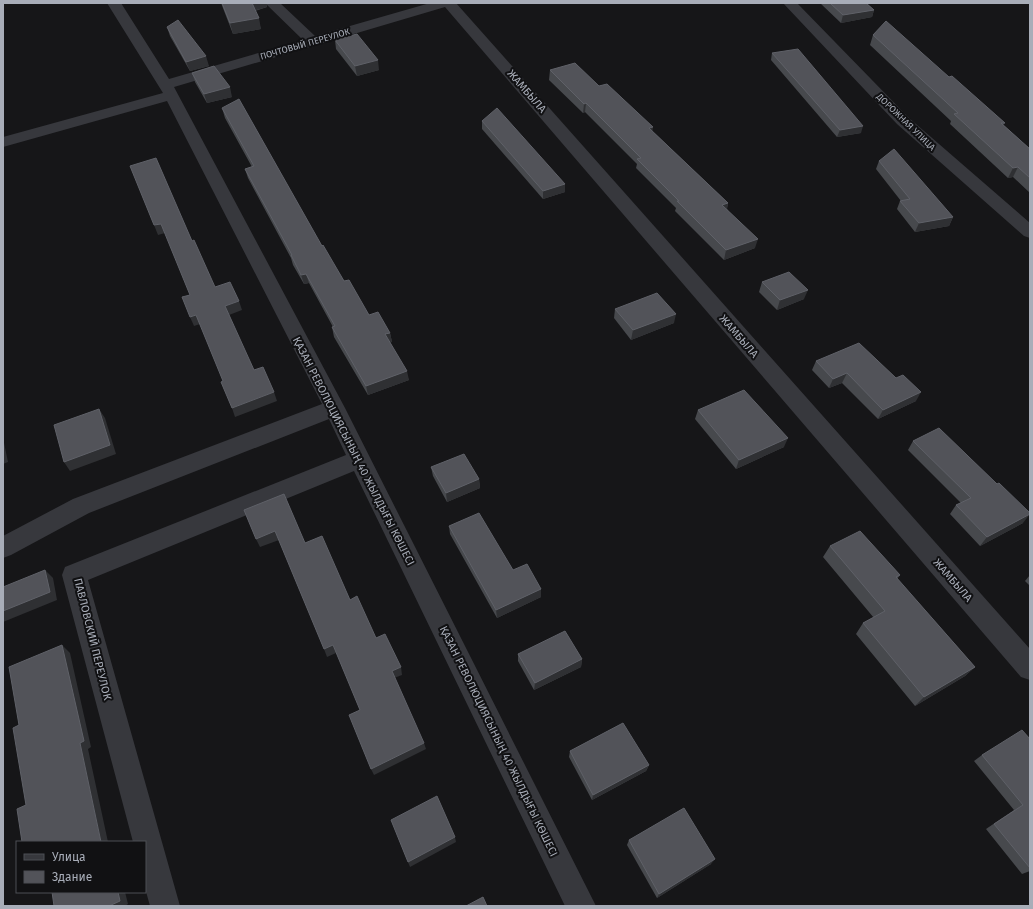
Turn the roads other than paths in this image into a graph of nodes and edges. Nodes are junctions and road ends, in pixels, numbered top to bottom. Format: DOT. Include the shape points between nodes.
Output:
graph roads {
  1 [pos="114,3"];
  2 [pos="272,3"];
  3 [pos="444,3"];
  4 [pos="449,3"];
  5 [pos="790,3"];
  6 [pos="312,41"];
  7 [pos="168,90"];
  8 [pos="3,142"];
  9 [pos="1030,232"];
  10 [pos="334,408"];
  11 [pos="359,459"];
  12 [pos="3,548"];
  13 [pos="1030,668"];
  14 [pos="165,906"];
  15 [pos="581,906"];
  1 -- 7 [label="street, ҚАЗАН РЕВОЛЮЦИЯСЫНЫҢ 40 ЖЫЛДЫҒЫ КӨШЕСІ"];
  2 -- 6 [label="street"];
  3 -- 6 [label="street, ПОЧТОВЫЙ ПЕРЕУЛОК"];
  4 -- 13 [label="street, ЖАМБЫЛА"];
  5 -- 9 [label="street, ДОРОЖНАЯ УЛИЦА" via="903,121"];
  6 -- 7 [label="street, ПОЧТОВЫЙ ПЕРЕУЛОК"];
  7 -- 8 [label="street, ПОЧТОВЫЙ ПЕРЕУЛОК"];
  7 -- 10 [label="street, ҚАЗАН РЕВОЛЮЦИЯСЫНЫҢ 40 ЖЫЛДЫҒЫ КӨШЕСІ"];
  10 -- 11 [label="street, ҚАЗАН РЕВОЛЮЦИЯСЫНЫҢ 40 ЖЫЛДЫҒЫ КӨШЕСІ"];
  10 -- 12 [label="street" via="81,506"];
  11 -- 14 [label="street, ПАВЛОВСКИЙ ПЕРЕУЛОК" via="74,575"];
  11 -- 15 [label="street, ҚАЗАН РЕВОЛЮЦИЯСЫНЫҢ 40 ЖЫЛДЫҒЫ КӨШЕСІ"];
}
